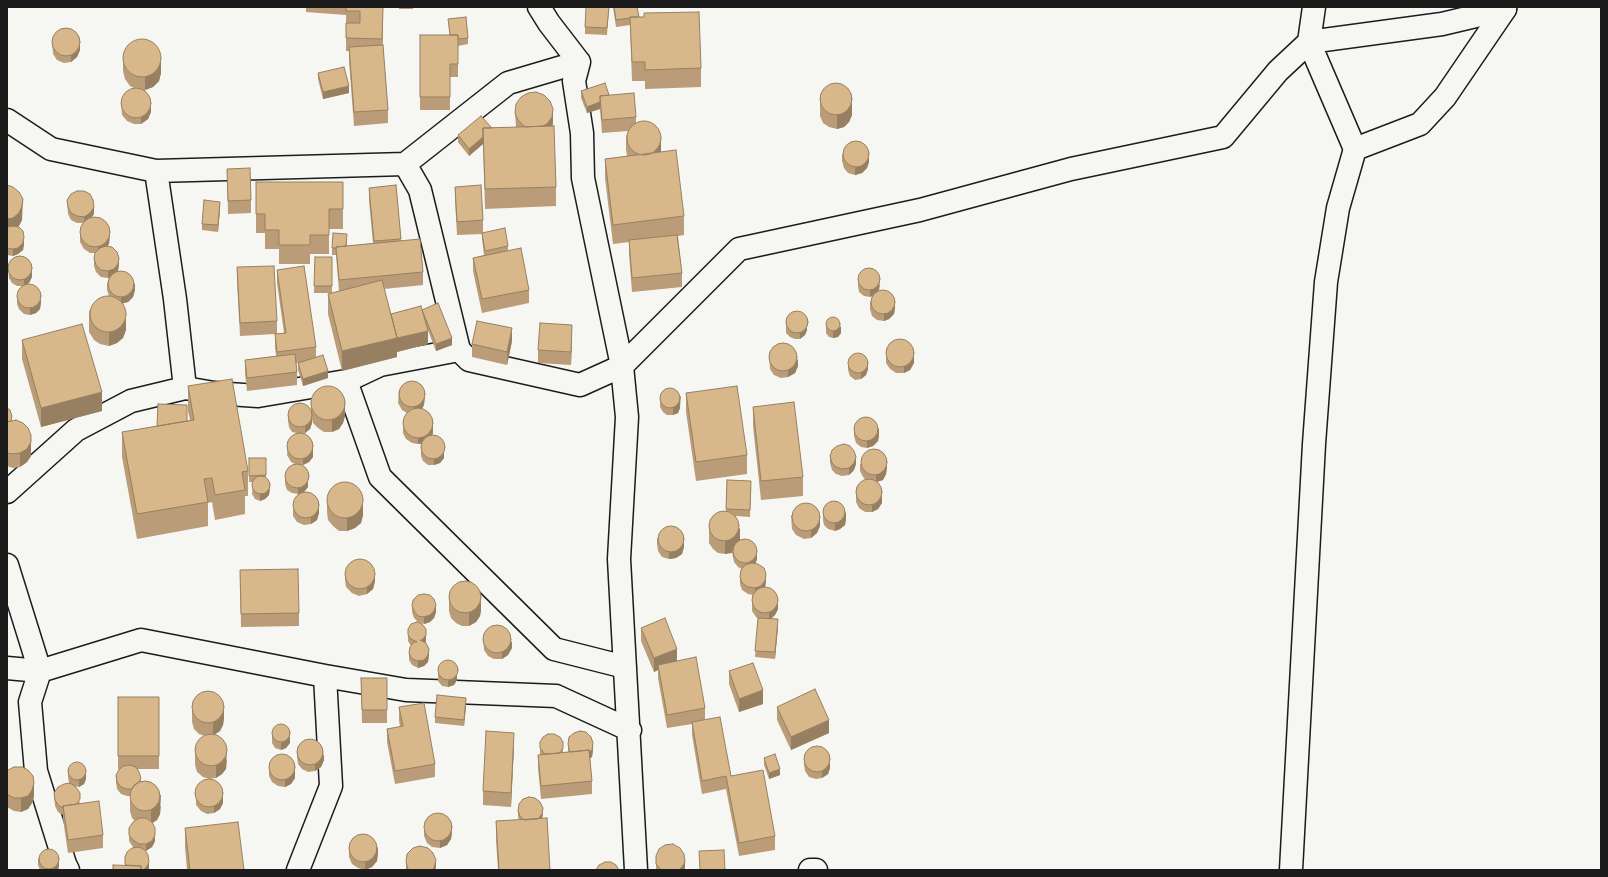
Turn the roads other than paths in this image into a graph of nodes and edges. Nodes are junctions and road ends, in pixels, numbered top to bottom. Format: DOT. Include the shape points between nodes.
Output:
graph roads {
  1 [pos="1314,7"];
  2 [pos="1504,8"];
  3 [pos="548,12"];
  4 [pos="1309,42"];
  5 [pos="580,62"];
  6 [pos="7,120"];
  7 [pos="1355,149"];
  8 [pos="405,164"];
  9 [pos="156,171"];
  10 [pos="460,350"];
  11 [pos="622,366"];
  12 [pos="346,381"];
  13 [pos="185,388"];
  14 [pos="9,491"];
  15 [pos="7,565"];
  16 [pos="625,667"];
  17 [pos="7,668"];
  18 [pos="40,671"];
  19 [pos="325,676"];
  20 [pos="630,730"];
  21 [pos="68,870"];
  22 [pos="298,870"];
  23 [pos="636,870"];
  24 [pos="810,870"];
  25 [pos="816,870"];
  26 [pos="1291,870"];
  1 -- 4 [label="street"];
  2 -- 4 [label="street" via="1442,24"];
  2 -- 7 [label="street" via="1445,97 1420,124"];
  3 -- 5 [label="street"];
  4 -- 7 [label="street"];
  4 -- 11 [label="street" via="1278,71 1223,137 1071,168 920,210 739,249"];
  5 -- 8 [label="street" via="508,83"];
  5 -- 11 [label="street" via="574,81 582,133 583,178"];
  6 -- 9 [label="street" via="51,149"];
  7 -- 26 [label="street" via="1338,208 1326,282 1314,444"];
  8 -- 9 [label="street"];
  8 -- 10 [label="street" via="420,190"];
  9 -- 13 [label="street"];
  10 -- 11 [label="street" via="469,360 580,385"];
  10 -- 12 [label="street" via="380,365"];
  11 -- 16 [label="street" via="627,417 619,559"];
  12 -- 13 [label="street" via="258,396"];
  12 -- 16 [label="street" via="380,477 554,649"];
  13 -- 14 [label="street" via="131,402 76,430"];
  15 -- 18 [label="street"];
  16 -- 20 [label="street"];
  17 -- 18 [label="street"];
  18 -- 19 [label="street" via="141,640"];
  18 -- 21 [label="street" via="30,702 36,771"];
  19 -- 20 [label="street" via="406,690 556,696"];
  19 -- 22 [label="street" via="331,786"];
  20 -- 23 [label="street"];
  24 -- 25 [label="street"];
}
